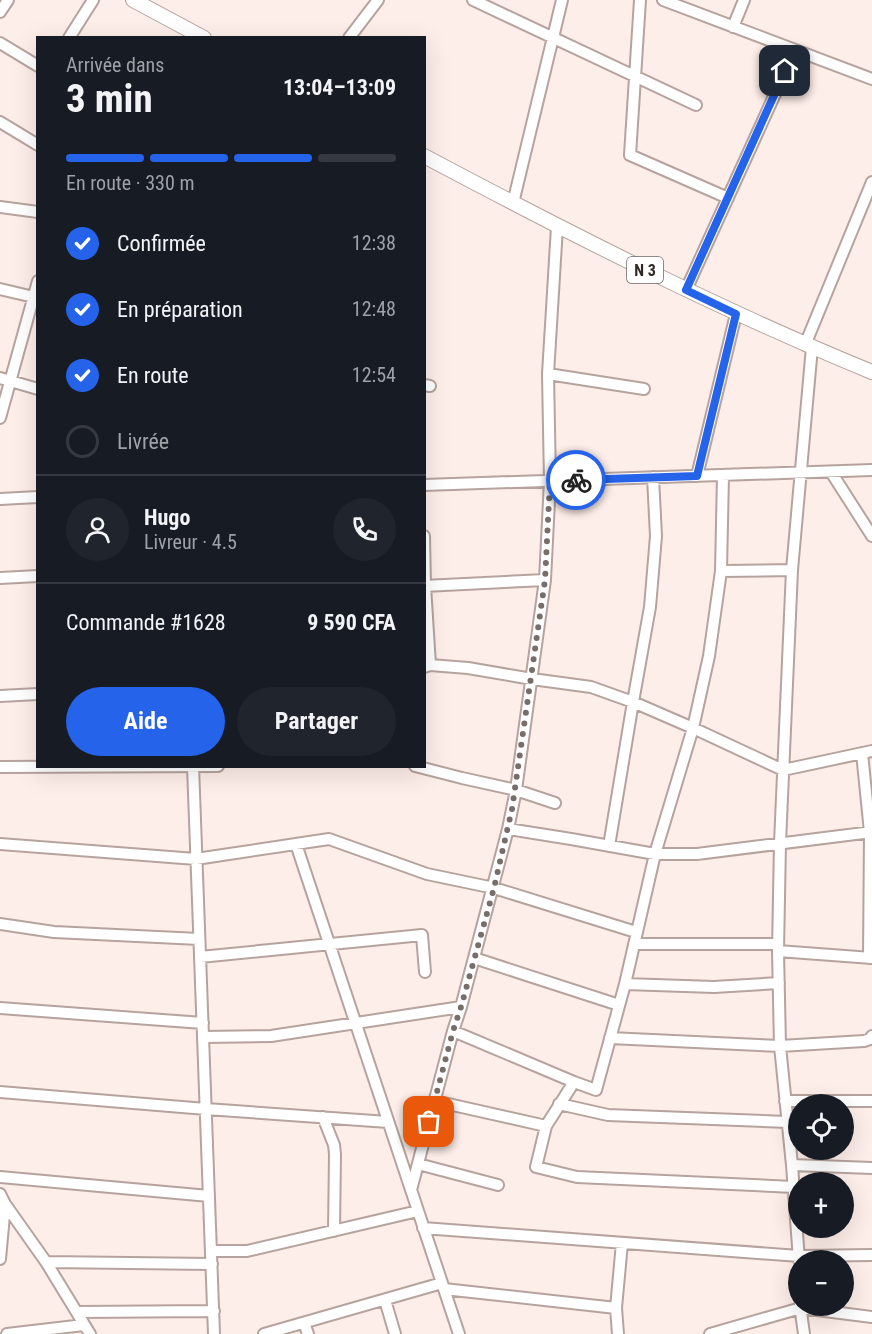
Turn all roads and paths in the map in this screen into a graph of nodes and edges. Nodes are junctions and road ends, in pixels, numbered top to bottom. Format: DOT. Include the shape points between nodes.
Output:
graph roads {
  1 [pos="8,0"];
  2 [pos="93,0"];
  3 [pos="134,0"];
  4 [pos="378,0"];
  5 [pos="473,0"];
  6 [pos="562,0"];
  7 [pos="640,0"];
  8 [pos="663,0"];
  9 [pos="744,0"];
  10 [pos="0,12"];
  11 [pos="733,27"];
  12 [pos="70,36"];
  13 [pos="200,36"];
  14 [pos="351,36"];
  15 [pos="553,37"];
  16 [pos="0,43"];
  17 [pos="795,50"];
  18 [pos="36,65"];
  19 [pos="635,76"];
  20 [pos="872,79"];
  21 [pos="696,105"];
  22 [pos="0,122"];
  23 [pos="36,144"];
  24 [pos="426,157"];
  25 [pos="872,182"];
  26 [pos="728,198"];
  27 [pos="513,203"];
  28 [pos="0,207"];
  29 [pos="36,212"];
  30 [pos="557,227"];
  31 [pos="0,289"];
  32 [pos="686,290"];
  33 [pos="35,298"];
  34 [pos="736,314"];
  35 [pos="808,346"];
  36 [pos="872,372"];
  37 [pos="548,374"];
  38 [pos="5,379"];
  39 [pos="36,388"];
  40 [pos="644,389"];
  41 [pos="0,418"];
  42 [pos="872,471"];
  43 [pos="831,472"];
  44 [pos="801,473"];
  45 [pos="723,475"];
  46 [pos="697,476"];
  47 [pos="653,477"];
  48 [pos="550,481"];
  49 [pos="426,485"];
  50 [pos="36,497"];
  51 [pos="0,499"];
  52 [pos="872,536"];
  53 [pos="792,570"];
  54 [pos="721,571"];
  55 [pos="36,576"];
  56 [pos="0,578"];
  57 [pos="545,580"];
  58 [pos="426,586"];
  59 [pos="426,626"];
  60 [pos="427,666"];
  61 [pos="532,679"];
  62 [pos="36,694"];
  63 [pos="0,696"];
  64 [pos="633,702"];
  65 [pos="693,728"];
  66 [pos="867,752"];
  67 [pos="0,767"];
  68 [pos="36,767"];
  69 [pos="193,768"];
  70 [pos="423,768"];
  71 [pos="783,770"];
  72 [pos="516,790"];
  73 [pos="555,803"];
  74 [pos="508,829"];
  75 [pos="871,832"];
  76 [pos="780,843"];
  77 [pos="0,844"];
  78 [pos="296,844"];
  79 [pos="609,846"];
  80 [pos="655,854"];
  81 [pos="196,859"];
  82 [pos="871,875"];
  83 [pos="494,888"];
  84 [pos="0,924"];
  85 [pos="636,932"];
  86 [pos="200,939"];
  87 [pos="634,944"];
  88 [pos="329,945"];
  89 [pos="778,947"];
  90 [pos="200,957"];
  91 [pos="474,958"];
  92 [pos="870,958"];
  93 [pos="425,972"];
  94 [pos="779,983"];
  95 [pos="624,984"];
  96 [pos="619,1005"];
  97 [pos="461,1007"];
  98 [pos="0,1008"];
  99 [pos="203,1023"];
  100 [pos="355,1023"];
  101 [pos="453,1031"];
  102 [pos="872,1035"];
  103 [pos="203,1037"];
  104 [pos="610,1038"];
  105 [pos="780,1047"];
  106 [pos="574,1082"];
  107 [pos="0,1092"];
  108 [pos="435,1101"];
  109 [pos="785,1101"];
  110 [pos="872,1101"];
  111 [pos="559,1104"];
  112 [pos="206,1109"];
  113 [pos="322,1117"];
  114 [pos="388,1122"];
  115 [pos="787,1122"];
  116 [pos="546,1126"];
  117 [pos="418,1164"];
  118 [pos="792,1165"];
  119 [pos="872,1168"];
  120 [pos="793,1172"];
  121 [pos="0,1178"];
  122 [pos="498,1185"];
  123 [pos="788,1187"];
  124 [pos="411,1190"];
  125 [pos="209,1196"];
  126 [pos="3,1199"];
  127 [pos="418,1211"];
  128 [pos="423,1228"];
  129 [pos="334,1231"];
  130 [pos="622,1243"];
  131 [pos="211,1251"];
  132 [pos="872,1255"];
  133 [pos="854,1256"];
  134 [pos="788,1257"];
  135 [pos="0,1258"];
  136 [pos="46,1262"];
  137 [pos="212,1264"];
  138 [pos="443,1286"];
  139 [pos="385,1300"];
  140 [pos="616,1308"];
  141 [pos="788,1310"];
  142 [pos="214,1311"];
  143 [pos="77,1312"];
  144 [pos="854,1314"];
  145 [pos="801,1316"];
  146 [pos="872,1317"];
  147 [pos="304,1323"];
  148 [pos="87,1329"];
  149 [pos="7,1334"];
  150 [pos="214,1334"];
  151 [pos="264,1334"];
  152 [pos="308,1334"];
  153 [pos="395,1334"];
  154 [pos="459,1334"];
  155 [pos="618,1334"];
  156 [pos="712,1334"];
  157 [pos="804,1334"];
  1 -- 10 [label="street"];
  2 -- 12 [label="street"];
  3 -- 13 [label="main road"];
  4 -- 14 [label="street"];
  5 -- 15 [label="street"];
  6 -- 15 [label="street"];
  7 -- 19 [label="street"];
  8 -- 11 [label="street"];
  9 -- 11 [label="street"];
  11 -- 17 [label="street"];
  15 -- 19 [label="street"];
  15 -- 27 [label="street"];
  16 -- 18 [label="street"];
  17 -- 20 [label="street"];
  17 -- 26 [label="street"];
  19 -- 21 [label="street"];
  19 -- 26 [label="street" via="630,155"];
  22 -- 23 [label="street"];
  24 -- 27 [label="main road, N 3"];
  25 -- 35 [label="street"];
  26 -- 32 [label="street"];
  27 -- 30 [label="main road, N 3"];
  28 -- 29 [label="street"];
  30 -- 32 [label="main road, N 3"];
  30 -- 37 [label="street"];
  31 -- 33 [label="street"];
  32 -- 34 [label="main road, N 3"];
  33 -- 38 [label="street"];
  34 -- 35 [label="main road, N 3"];
  34 -- 46 [label="street"];
  35 -- 36 [label="main road, N 3"];
  35 -- 44 [label="street"];
  37 -- 40 [label="street"];
  37 -- 48 [label="street"];
  38 -- 39 [label="street"];
  38 -- 41 [label="street"];
  42 -- 43 [label="street"];
  43 -- 44 [label="street"];
  43 -- 52 [label="street"];
  44 -- 45 [label="street"];
  44 -- 53 [label="street"];
  45 -- 46 [label="street"];
  45 -- 54 [label="street"];
  46 -- 47 [label="street"];
  47 -- 48 [label="street"];
  47 -- 64 [label="street" via="656,536 650,607"];
  48 -- 49 [label="street"];
  48 -- 57 [label="street"];
  50 -- 51 [label="street"];
  53 -- 54 [label="street"];
  53 -- 71 [label="street"];
  54 -- 65 [label="street" via="709,656"];
  55 -- 56 [label="street"];
  57 -- 58 [label="street"];
  57 -- 61 [label="street"];
  59 -- 60 [label="street"];
  60 -- 61 [label="street" via="468,668"];
  61 -- 64 [label="street" via="591,687"];
  61 -- 72 [label="street"];
  62 -- 63 [label="street"];
  64 -- 65 [label="street"];
  64 -- 79 [label="street"];
  65 -- 71 [label="street"];
  65 -- 80 [label="street"];
  66 -- 71 [label="street"];
  66 -- 75 [label="street"];
  67 -- 68 [label="street"];
  69 -- 81 [label="street"];
  70 -- 72 [label="street"];
  71 -- 76 [label="street"];
  72 -- 73 [label="street"];
  72 -- 74 [label="street"];
  74 -- 79 [label="street"];
  74 -- 83 [label="street"];
  75 -- 76 [label="street"];
  75 -- 82 [label="street"];
  76 -- 80 [label="street" via="697,854"];
  76 -- 89 [label="street"];
  77 -- 81 [label="street"];
  78 -- 81 [label="street"];
  78 -- 83 [label="street" via="329,840 427,874"];
  78 -- 88 [label="street"];
  79 -- 80 [label="street"];
  80 -- 85 [label="street"];
  81 -- 86 [label="street"];
  82 -- 92 [label="street"];
  83 -- 85 [label="street"];
  83 -- 91 [label="street"];
  84 -- 86 [label="street" via="54,932"];
  85 -- 87 [label="street"];
  86 -- 90 [label="street"];
  87 -- 89 [label="street"];
  87 -- 95 [label="street"];
  88 -- 90 [label="street"];
  88 -- 93 [label="street" via="422,935"];
  88 -- 100 [label="street"];
  89 -- 92 [label="street"];
  89 -- 94 [label="street"];
  90 -- 99 [label="street"];
  91 -- 96 [label="street"];
  91 -- 97 [label="street"];
  94 -- 95 [label="street" via="714,987"];
  94 -- 105 [label="street"];
  95 -- 96 [label="street"];
  96 -- 104 [label="street"];
  97 -- 100 [label="street"];
  97 -- 101 [label="street"];
  98 -- 99 [label="street"];
  99 -- 103 [label="street"];
  100 -- 103 [label="street" via="271,1036"];
  100 -- 114 [label="street"];
  101 -- 106 [label="street"];
  101 -- 108 [label="street"];
  102 -- 105 [label="street" via="864,1041"];
  103 -- 112 [label="street"];
  104 -- 105 [label="street"];
  104 -- 106 [label="street" via="596,1090"];
  105 -- 109 [label="street"];
  106 -- 111 [label="street"];
  107 -- 112 [label="street"];
  108 -- 116 [label="street"];
  108 -- 117 [label="street"];
  109 -- 110 [label="street"];
  109 -- 115 [label="street"];
  111 -- 115 [label="street" via="608,1115"];
  111 -- 116 [label="street"];
  112 -- 113 [label="street"];
  112 -- 125 [label="street"];
  113 -- 114 [label="street"];
  113 -- 129 [label="street" via="335,1154"];
  114 -- 124 [label="street"];
  115 -- 118 [label="street"];
  116 -- 123 [label="street" via="536,1167 577,1177"];
  117 -- 122 [label="street"];
  117 -- 124 [label="street"];
  118 -- 119 [label="street"];
  118 -- 120 [label="street"];
  121 -- 125 [label="street"];
  124 -- 127 [label="street"];
  125 -- 131 [label="street"];
  126 -- 135 [label="street"];
  126 -- 136 [label="street"];
  127 -- 128 [label="street"];
  127 -- 129 [label="street"];
  128 -- 130 [label="street"];
  128 -- 138 [label="street"];
  129 -- 131 [label="street" via="247,1251"];
  130 -- 134 [label="street"];
  130 -- 140 [label="street"];
  131 -- 137 [label="street"];
  132 -- 133 [label="street"];
  136 -- 137 [label="street"];
  136 -- 143 [label="street"];
  137 -- 142 [label="street"];
  138 -- 139 [label="street"];
  138 -- 140 [label="street"];
  138 -- 154 [label="street"];
  139 -- 147 [label="street"];
  139 -- 153 [label="street"];
  140 -- 155 [label="street"];
  141 -- 156 [label="street"];
  142 -- 143 [label="street"];
  142 -- 150 [label="street"];
  143 -- 148 [label="street"];
  144 -- 146 [label="street"];
  145 -- 157 [label="street"];
  147 -- 151 [label="street"];
  147 -- 152 [label="street"];
  148 -- 149 [label="street"];
}
